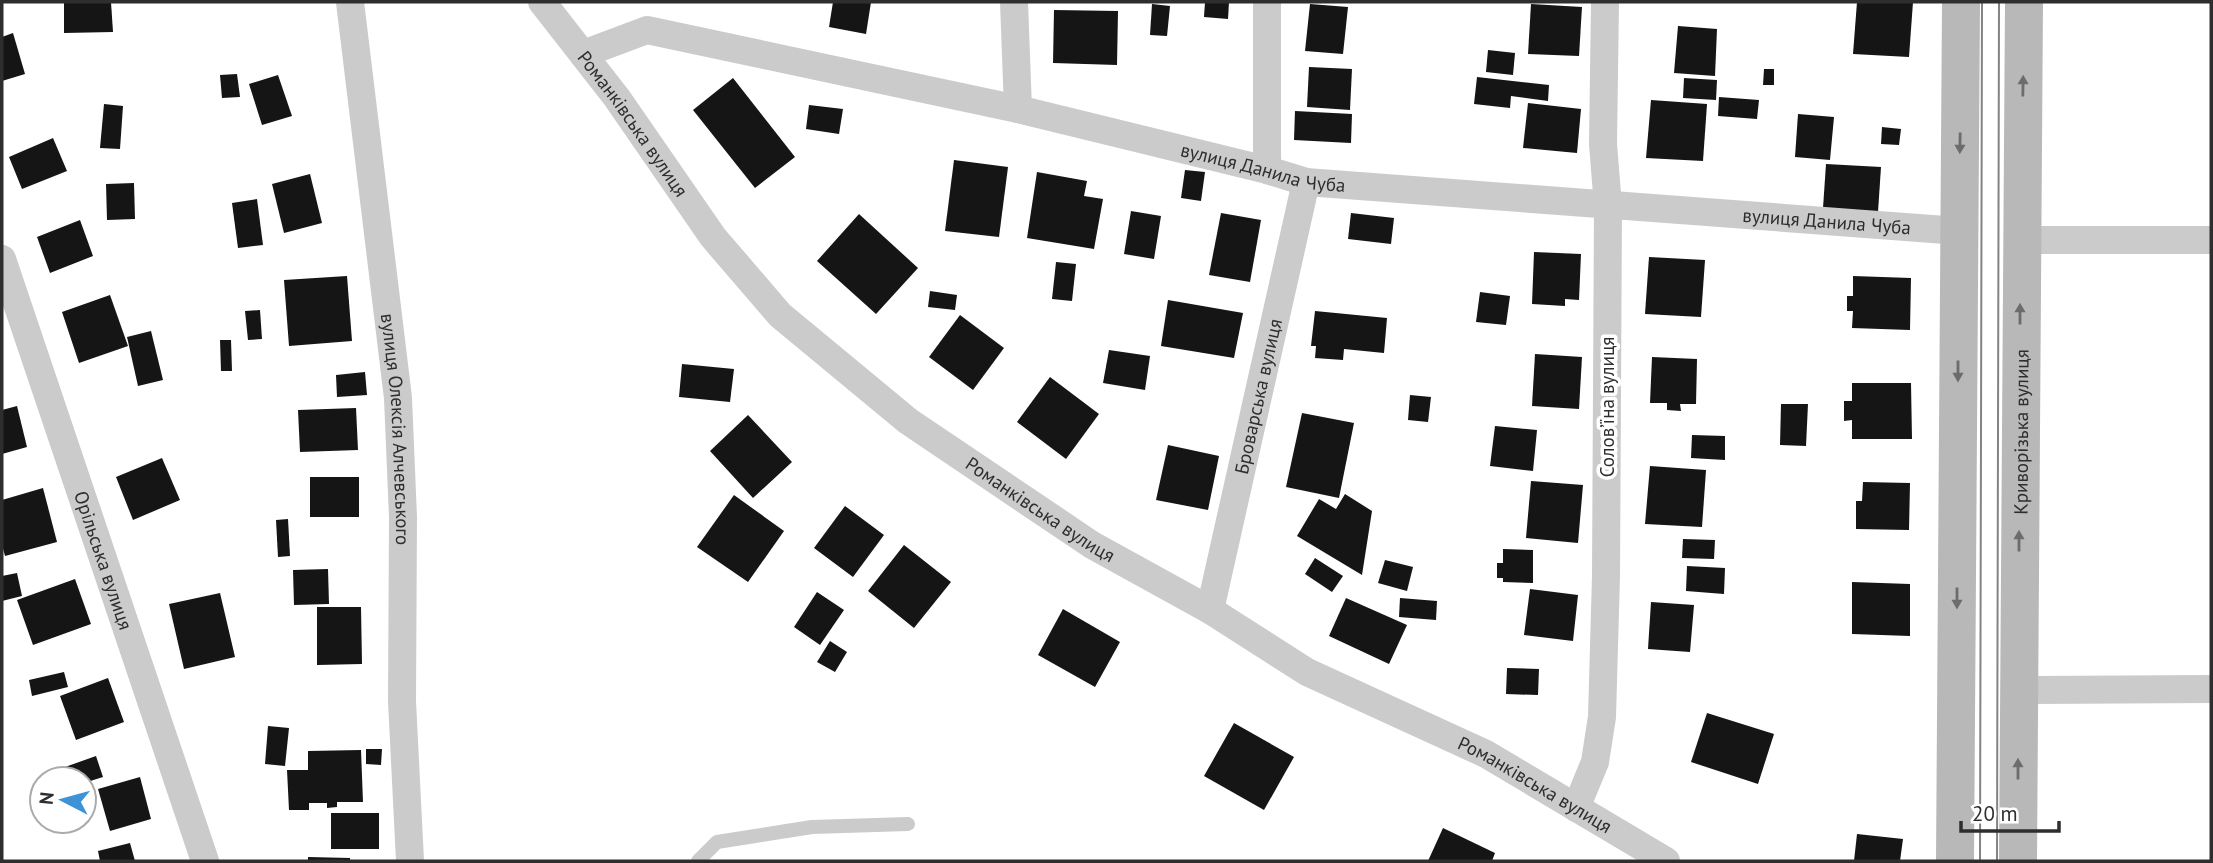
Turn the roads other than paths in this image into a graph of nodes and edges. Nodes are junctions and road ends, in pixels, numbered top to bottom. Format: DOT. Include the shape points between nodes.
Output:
graph roads {
  1 [pos="350,2"];
  2 [pos="542,2"];
  3 [pos="1014,2"];
  4 [pos="1267,2"];
  5 [pos="1605,2"];
  6 [pos="1961,2"];
  7 [pos="2025,2"];
  8 [pos="583,54"];
  9 [pos="1018,109"];
  10 [pos="1267,170"];
  11 [pos="1306,182"];
  12 [pos="1608,206"];
  13 [pos="1959,231"];
  14 [pos="2021,240"];
  15 [pos="2211,240"];
  16 [pos="2,259"];
  17 [pos="1210,610"];
  18 [pos="2211,689"];
  19 [pos="2018,690"];
  20 [pos="1576,808"];
  21 [pos="908,824"];
  22 [pos="205,861"];
  23 [pos="410,861"];
  24 [pos="698,861"];
  25 [pos="1667,861"];
  26 [pos="1955,861"];
  27 [pos="2018,861"];
  1 -- 23 [label="street, вулиця Олексія Алчевського" via="398,398 402,701"];
  2 -- 8 [label="street, Романківська вулиця"];
  3 -- 9 [label="street"];
  4 -- 10 [label="street"];
  5 -- 12 [label="street, Соловʼїна вулиця" via="1603,144"];
  6 -- 13 [label="main road, one-way"];
  14 -- 7 [label="main road, Криворізька вулиця, one-way"];
  8 -- 9 [label="street, вулиця Данила Чуба" via="647,30"];
  8 -- 17 [label="street, Романківська вулиця" via="713,237 780,315 908,421 1092,545"];
  9 -- 10 [label="street, вулиця Данила Чуба"];
  10 -- 11 [label="street, вулиця Данила Чуба"];
  11 -- 12 [label="street, вулиця Данила Чуба"];
  11 -- 17 [label="street, Броварська вулиця"];
  12 -- 13 [label="street, вулиця Данила Чуба"];
  12 -- 20 [label="street, Соловʼїна вулиця" via="1602,718 1595,762"];
  13 -- 26 [label="main road, one-way"];
  14 -- 15 [label="street"];
  19 -- 14 [label="main road, Криворізька вулиця, one-way"];
  16 -- 22 [label="street, Орільська вулиця"];
  17 -- 20 [label="street, Романківська вулиця" via="1307,672 1486,754"];
  18 -- 19 [label="street"];
  27 -- 19 [label="main road, Криворізька вулиця, one-way"];
  20 -- 25 [label="street, Романківська вулиця"];
  21 -- 24 [label="lane" via="812,827 717,842"];
}
